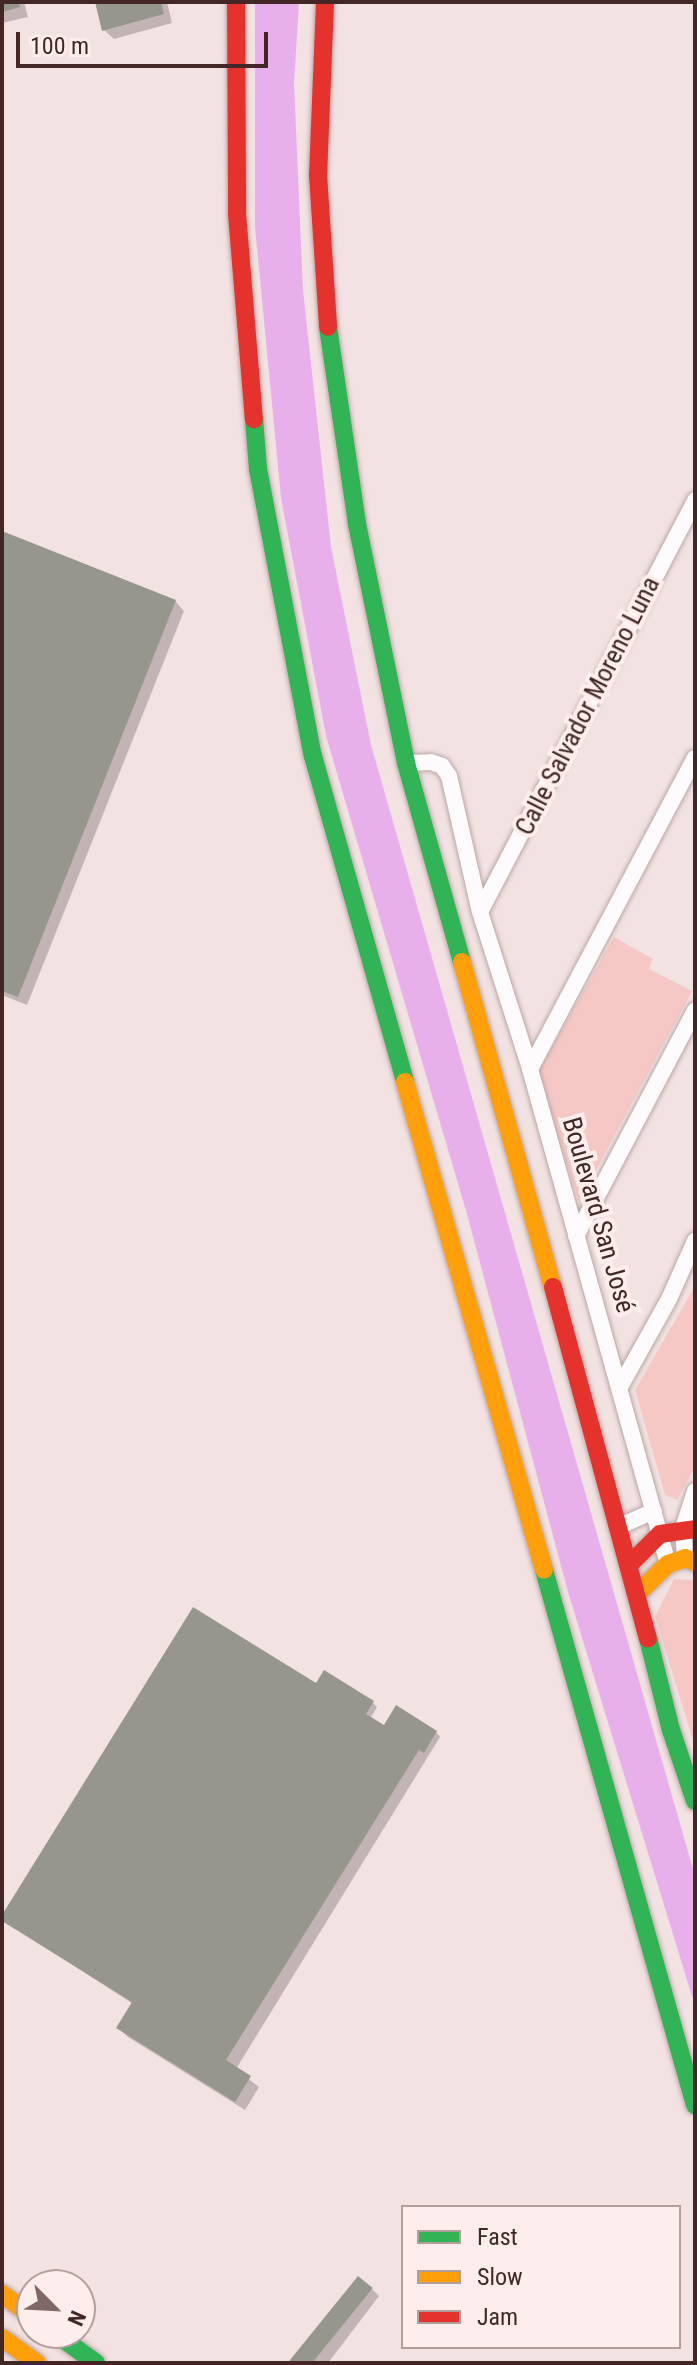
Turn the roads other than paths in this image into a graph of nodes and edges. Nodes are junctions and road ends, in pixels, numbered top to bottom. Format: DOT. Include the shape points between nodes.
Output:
graph roads {
  1 [pos="236,2"];
  2 [pos="325,2"];
  3 [pos="695,500"];
  4 [pos="695,758"];
  5 [pos="406,763"];
  6 [pos="480,912"];
  7 [pos="695,1010"];
  8 [pos="530,1069"];
  9 [pos="576,1236"];
  10 [pos="695,1241"];
  11 [pos="621,1385"];
  12 [pos="695,1491"];
  13 [pos="654,1511"];
  14 [pos="620,1526"];
  15 [pos="689,1528"];
  16 [pos="660,1534"];
  17 [pos="683,1562"];
  18 [pos="630,1564"];
  19 [pos="637,1594"];
  20 [pos="695,1801"];
  21 [pos="695,2105"];
  22 [pos="2,2338"];
  23 [pos="77,2349"];
  24 [pos="2,2351"];
  25 [pos="19,2363"];
  26 [pos="37,2363"];
  27 [pos="96,2363"];
  1 -- 21 [label="main road" via="237,214 258,469 313,756"];
  2 -- 5 [label="main road" via="318,175 327,323 357,524"];
  3 -- 6 [label="street, Calle Salvador Moreno Luna"];
  4 -- 8 [label="street"];
  5 -- 6 [label="street, Boulevard San José" via="431,762 449,776"];
  5 -- 14 [label="main road"];
  6 -- 8 [label="street, Boulevard San José"];
  7 -- 9 [label="street"];
  8 -- 9 [label="street, Boulevard San José"];
  9 -- 11 [label="street, Boulevard San José"];
  10 -- 11 [label="street"];
  11 -- 13 [label="street, Boulevard San José"];
  12 -- 15 [label="street"];
  13 -- 14 [label="street"];
  13 -- 16 [label="street, Boulevard San José"];
  14 -- 18 [label="main road"];
  15 -- 16 [label="main road"];
  15 -- 17 [label="street"];
  16 -- 17 [label="street, Boulevard San José"];
  16 -- 18 [label="main road"];
  17 -- 19 [label="main road"];
  18 -- 19 [label="main road"];
  19 -- 20 [label="main road"];
  22 -- 26 [label="main road"];
  23 -- 27 [label="main road"];
  24 -- 25 [label="main road"];
}
